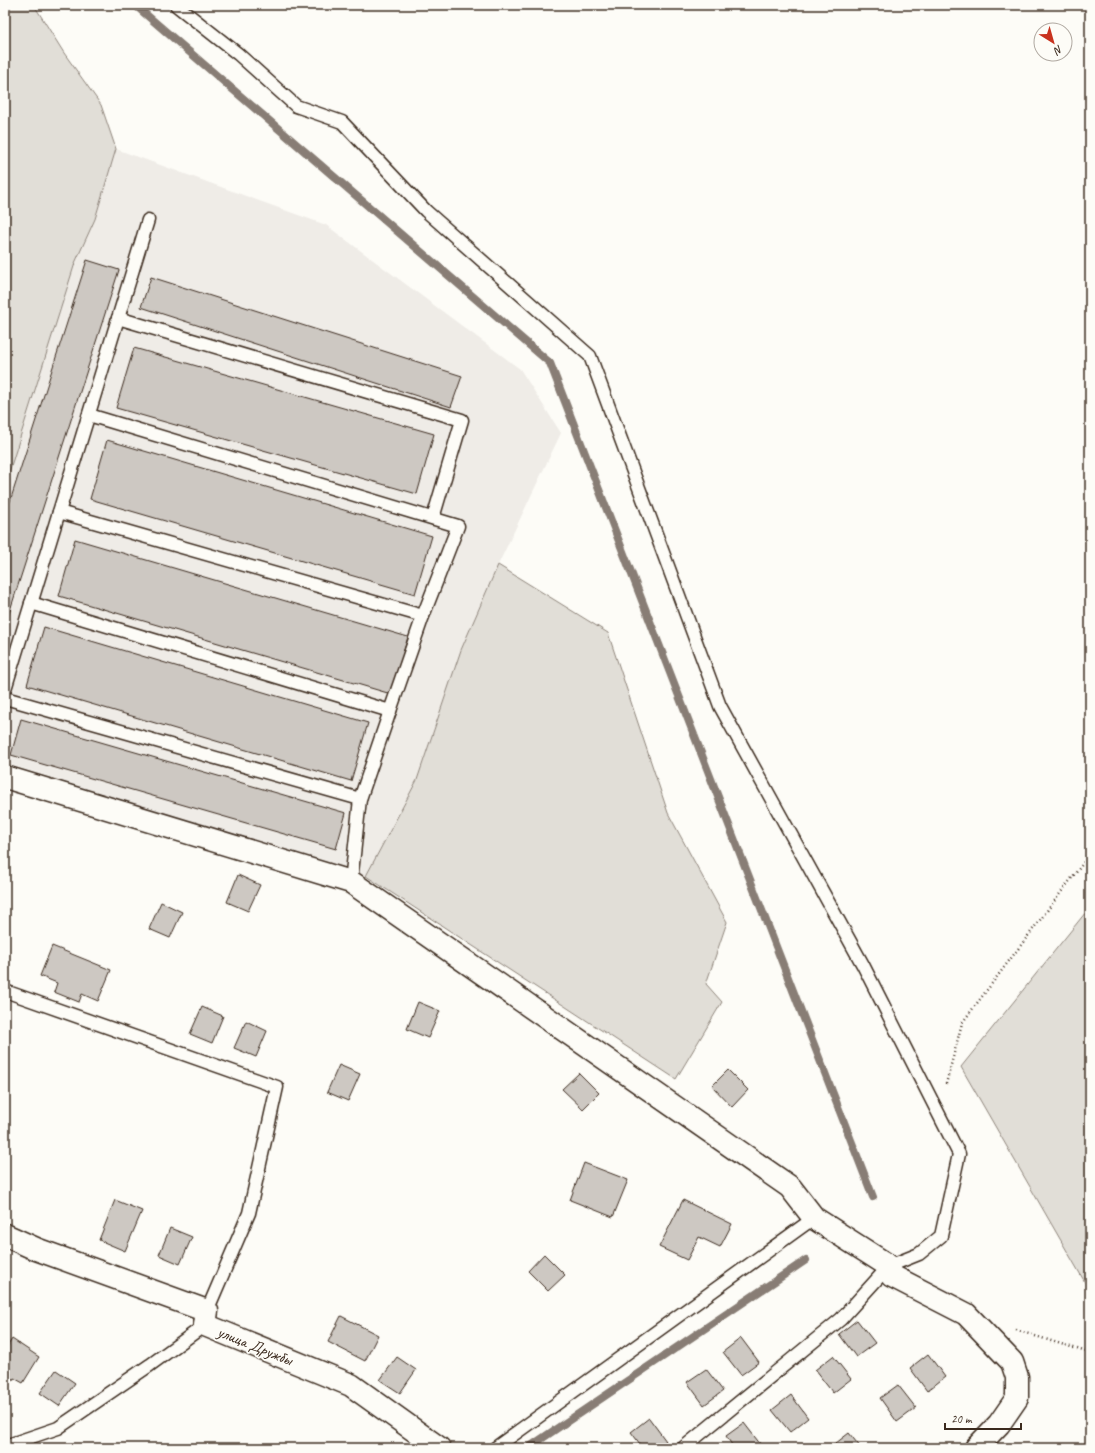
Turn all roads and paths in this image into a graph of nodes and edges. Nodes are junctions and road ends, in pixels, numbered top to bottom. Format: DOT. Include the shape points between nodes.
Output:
graph roads {
  1 [pos="176,5"];
  2 [pos="148,220"];
  3 [pos="118,318"];
  4 [pos="89,415"];
  5 [pos="59,512"];
  6 [pos="433,518"];
  7 [pos="31,603"];
  8 [pos="423,616"];
  9 [pos="5,688"];
  10 [pos="5,698"];
  11 [pos="390,711"];
  12 [pos="5,778"];
  13 [pos="360,799"];
  14 [pos="1090,854"];
  15 [pos="351,882"];
  16 [pos="5,991"];
  17 [pos="938,1113"];
  18 [pos="814,1218"];
  19 [pos="5,1234"];
  20 [pos="889,1266"];
  21 [pos="206,1318"];
  22 [pos="1010,1328"];
  23 [pos="1090,1353"];
  24 [pos="5,1446"];
  25 [pos="439,1448"];
  26 [pos="495,1448"];
  27 [pos="683,1448"];
  28 [pos="976,1448"];
  1 -- 17 [label="lane" via="238,54 296,106 342,122 426,211 590,356 720,706 863,965"];
  2 -- 3 [label="lane"];
  3 -- 4 [label="lane"];
  3 -- 6 [label="lane" via="462,420"];
  4 -- 5 [label="lane"];
  4 -- 6 [label="lane"];
  5 -- 7 [label="lane"];
  5 -- 8 [label="lane"];
  6 -- 8 [label="lane" via="458,526"];
  7 -- 9 [label="lane"];
  7 -- 11 [label="lane"];
  8 -- 11 [label="lane"];
  10 -- 13 [label="lane"];
  11 -- 13 [label="lane"];
  12 -- 15 [label="street"];
  13 -- 15 [label="lane"];
  14 -- 17 [label="path" via="962,1023"];
  15 -- 18 [label="street" via="790,1186"];
  16 -- 21 [label="lane" via="277,1087 249,1213"];
  17 -- 20 [label="lane" via="959,1154 941,1236 919,1254"];
  18 -- 20 [label="street"];
  18 -- 26 [label="lane"];
  19 -- 21 [label="street, улица Дружбы"];
  20 -- 27 [label="lane" via="841,1319"];
  20 -- 28 [label="street" via="892,1276 966,1314 1012,1362 1017,1377 1017,1398 999,1424"];
  21 -- 24 [label="lane" via="150,1365 58,1428"];
  21 -- 25 [label="street, улица Дружбы" via="351,1385"];
  22 -- 23 [label="path"];
}
